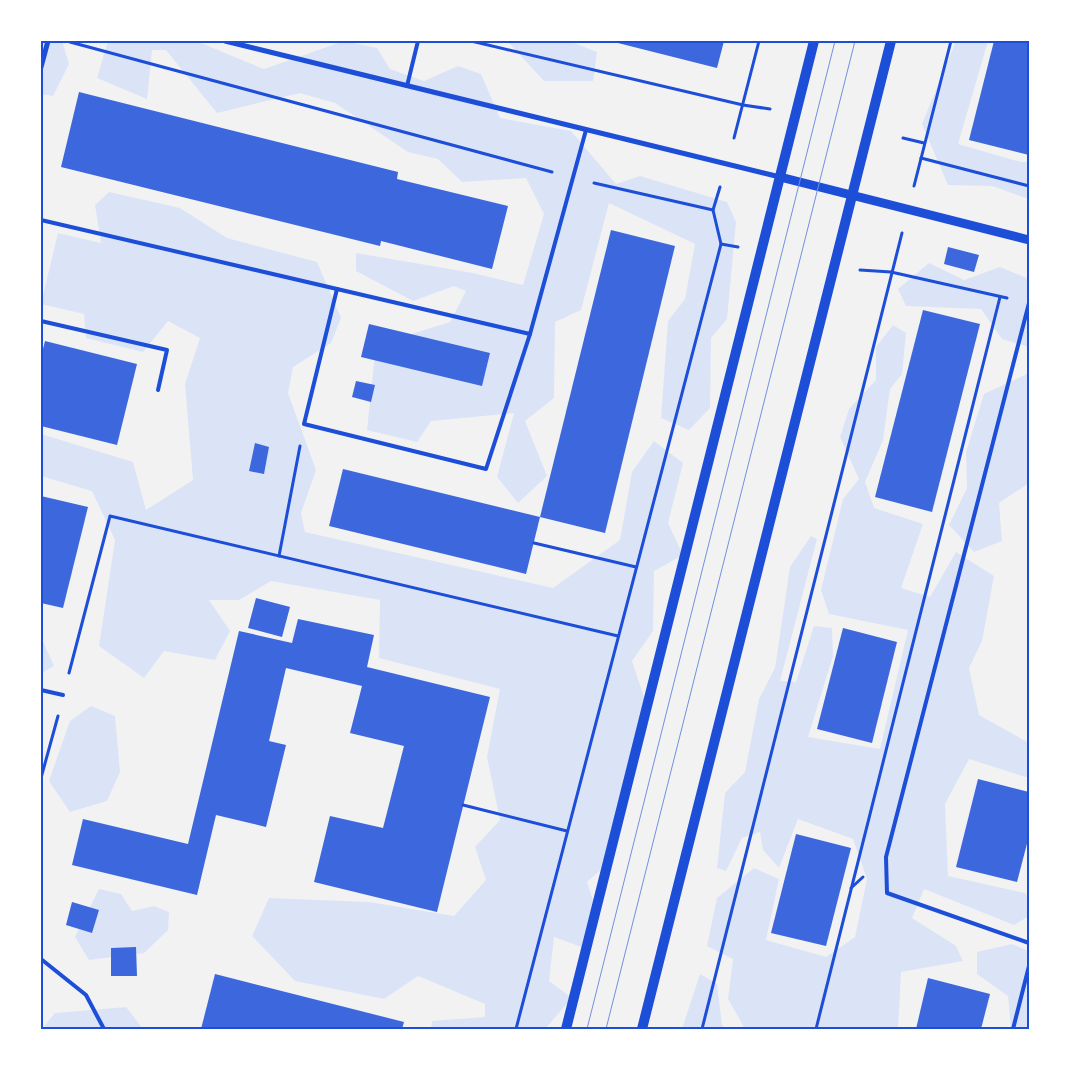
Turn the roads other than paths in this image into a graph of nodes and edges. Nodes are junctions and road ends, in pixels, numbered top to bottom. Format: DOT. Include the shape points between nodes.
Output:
graph roads {
  1 [pos="48,41"];
  2 [pos="225,41"];
  3 [pos="418,41"];
  4 [pos="814,41"];
  5 [pos="891,41"];
  6 [pos="41,67"];
  7 [pos="407,86"];
  8 [pos="586,130"];
  9 [pos="780,177"];
  10 [pos="852,195"];
  11 [pos="41,220"];
  12 [pos="1029,240"];
  13 [pos="337,289"];
  14 [pos="1029,303"];
  15 [pos="41,321"];
  16 [pos="530,334"];
  17 [pos="158,390"];
  18 [pos="41,690"];
  19 [pos="64,695"];
  20 [pos="1029,943"];
  21 [pos="41,959"];
  22 [pos="1029,966"];
  23 [pos="104,1029"];
  24 [pos="566,1029"];
  25 [pos="642,1029"];
  26 [pos="1013,1029"];
  1 -- 6 [label="street"];
  2 -- 7 [label="street"];
  3 -- 7 [label="lane"];
  4 -- 9 [label="main road"];
  5 -- 10 [label="main road"];
  7 -- 8 [label="street"];
  8 -- 9 [label="street"];
  8 -- 16 [label="lane"];
  9 -- 10 [label="street"];
  9 -- 24 [label="main road"];
  10 -- 12 [label="street"];
  10 -- 25 [label="main road"];
  11 -- 13 [label="lane"];
  13 -- 16 [label="lane"];
  13 -- 16 [label="lane" via="304,424 486,469"];
  14 -- 20 [label="lane" via="886,857 887,893"];
  15 -- 17 [label="lane" via="167,350"];
  18 -- 19 [label="lane"];
  21 -- 23 [label="lane" via="86,995"];
  22 -- 26 [label="lane"];
}
